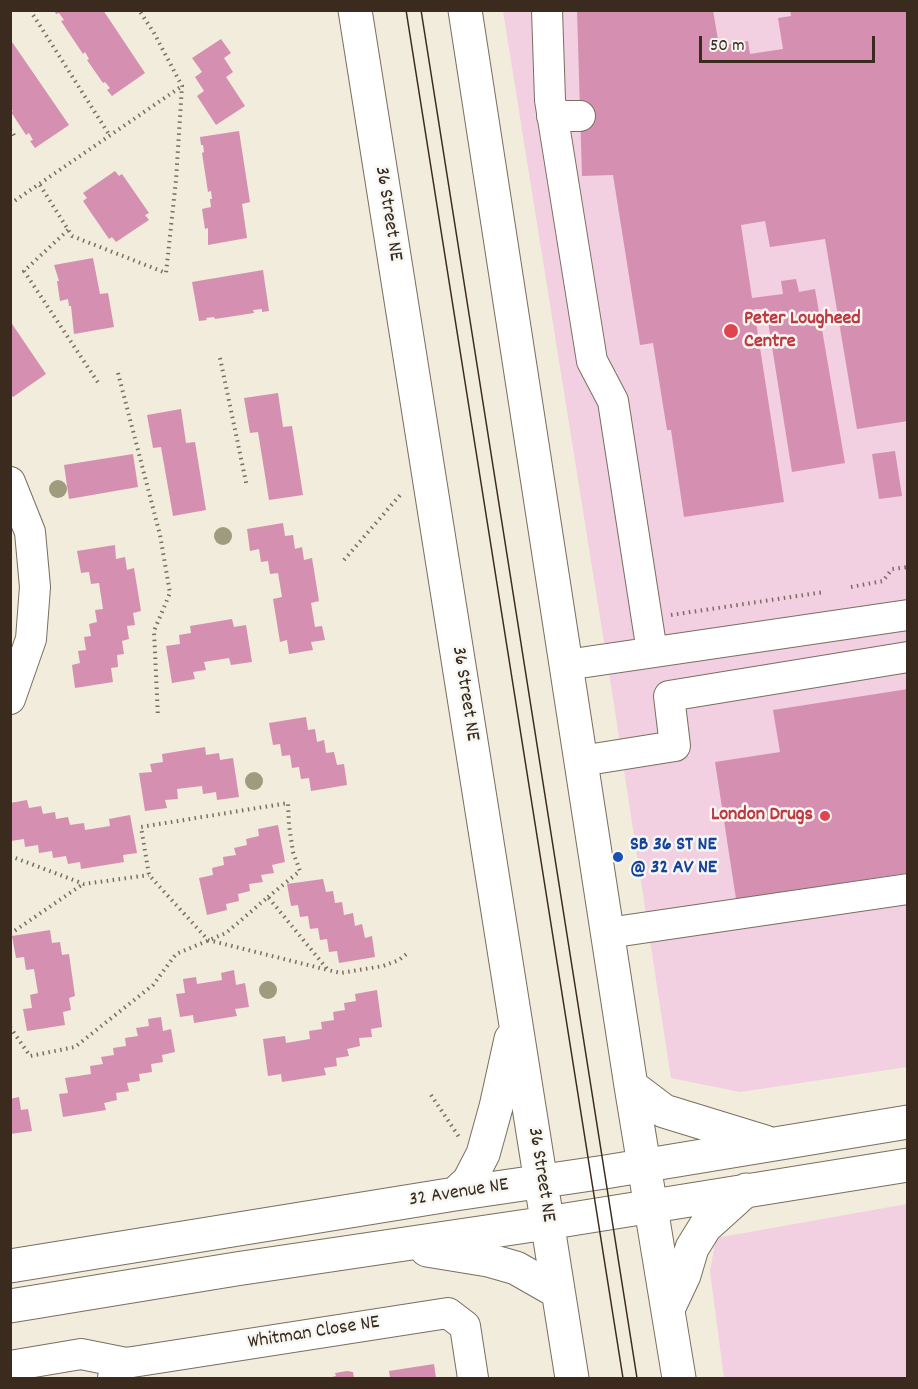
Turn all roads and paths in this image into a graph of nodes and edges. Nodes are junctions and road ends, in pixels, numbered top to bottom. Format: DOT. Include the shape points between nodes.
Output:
graph roads {
  1 [pos="30,10"];
  2 [pos="139,10"];
  3 [pos="355,10"];
  4 [pos="465,10"];
  5 [pos="547,10"];
  6 [pos="182,86"];
  7 [pos="10,129"];
  8 [pos="110,136"];
  9 [pos="16,138"];
  10 [pos="40,185"];
  11 [pos="10,204"];
  12 [pos="68,230"];
  13 [pos="220,358"];
  14 [pos="118,373"];
  15 [pos="99,384"];
  16 [pos="10,482"];
  17 [pos="248,487"];
  18 [pos="401,494"];
  19 [pos="344,560"];
  20 [pos="908,567"];
  21 [pos="851,587"];
  22 [pos="824,592"];
  23 [pos="908,615"];
  24 [pos="661,616"];
  25 [pos="652,652"];
  26 [pos="908,657"];
  27 [pos="566,665"];
  28 [pos="10,699"];
  29 [pos="159,717"];
  30 [pos="581,761"];
  31 [pos="10,856"];
  32 [pos="149,874"];
  33 [pos="84,884"];
  34 [pos="908,889"];
  35 [pos="268,897"];
  36 [pos="10,933"];
  37 [pos="608,933"];
  38 [pos="208,940"];
  39 [pos="409,952"];
  40 [pos="328,970"];
  41 [pos="515,1019"];
  42 [pos="10,1027"];
  43 [pos="631,1086"];
  44 [pos="431,1095"];
  45 [pos="908,1122"];
  46 [pos="460,1139"];
  47 [pos="773,1144"];
  48 [pos="644,1165"];
  49 [pos="908,1165"];
  50 [pos="541,1181"];
  51 [pos="746,1190"];
  52 [pos="455,1194"];
  53 [pos="651,1205"];
  54 [pos="547,1223"];
  55 [pos="400,1245"];
  56 [pos="10,1266"];
  57 [pos="558,1292"];
  58 [pos="10,1306"];
  59 [pos="668,1309"];
  60 [pos="10,1366"];
  61 [pos="120,1371"];
  62 [pos="473,1378"];
  63 [pos="572,1378"];
  64 [pos="680,1378"];
  1 -- 8 [label="path"];
  2 -- 6 [label="path"];
  3 -- 41 [label="main road, 36 Street NE"];
  4 -- 27 [label="main road"];
  5 -- 25 [label="street" via="550,100 566,116 592,361 613,401"];
  6 -- 8 [label="path"];
  6 -- 12 [label="path" via="166,273 72,236"];
  7 -- 9 [label="path"];
  8 -- 10 [label="path"];
  10 -- 11 [label="path"];
  10 -- 12 [label="path"];
  12 -- 15 [label="path" via="24,271"];
  13 -- 17 [label="path"];
  14 -- 29 [label="path" via="160,535 170,593 154,631"];
  16 -- 28 [label="street" via="30,532 35,587 31,639"];
  18 -- 19 [label="path"];
  20 -- 21 [label="path" via="892,569 883,581"];
  22 -- 24 [label="path"];
  23 -- 25 [label="street"];
  25 -- 27 [label="street"];
  26 -- 30 [label="street" via="669,696 675,746"];
  27 -- 30 [label="main road"];
  30 -- 37 [label="main road"];
  31 -- 33 [label="path"];
  32 -- 33 [label="path"];
  32 -- 35 [label="path" via="141,827 288,803 293,852 300,871"];
  32 -- 38 [label="path"];
  33 -- 36 [label="path"];
  34 -- 37 [label="street"];
  35 -- 38 [label="path" via="226,933"];
  35 -- 40 [label="path"];
  37 -- 43 [label="main road"];
  38 -- 40 [label="path"];
  38 -- 42 [label="path" via="176,954 153,985 75,1047 30,1056"];
  39 -- 40 [label="path" via="383,966 341,973"];
  41 -- 50 [label="main road, 36 Street NE"];
  41 -- 52 [label="main road" via="483,1154 469,1181"];
  43 -- 47 [label="main road" via="664,1111"];
  43 -- 48 [label="main road"];
  44 -- 46 [label="path"];
  45 -- 47 [label="main road, 32 Avenue NE"];
  47 -- 48 [label="main road, 32 Avenue NE"];
  48 -- 50 [label="main road, 32 Avenue NE"];
  48 -- 53 [label="main road"];
  49 -- 51 [label="main road, 32 Avenue NE"];
  50 -- 52 [label="main road, 32 Avenue NE"];
  50 -- 54 [label="main road, 36 Street NE"];
  51 -- 53 [label="main road, 32 Avenue NE"];
  51 -- 59 [label="main road" via="705,1227 692,1248"];
  52 -- 56 [label="main road, 32 Avenue NE"];
  53 -- 54 [label="main road, 32 Avenue NE"];
  53 -- 59 [label="main road"];
  54 -- 55 [label="main road, 32 Avenue NE"];
  54 -- 57 [label="main road, 36 Street NE"];
  55 -- 57 [label="main road" via="488,1260 516,1269"];
  55 -- 58 [label="main road, 32 Avenue NE"];
  57 -- 63 [label="main road, 36 Street NE"];
  59 -- 64 [label="main road"];
  60 -- 61 [label="street" via="81,1354"];
  61 -- 62 [label="street, Whitman Close NE" via="448,1313 465,1326"];
}
